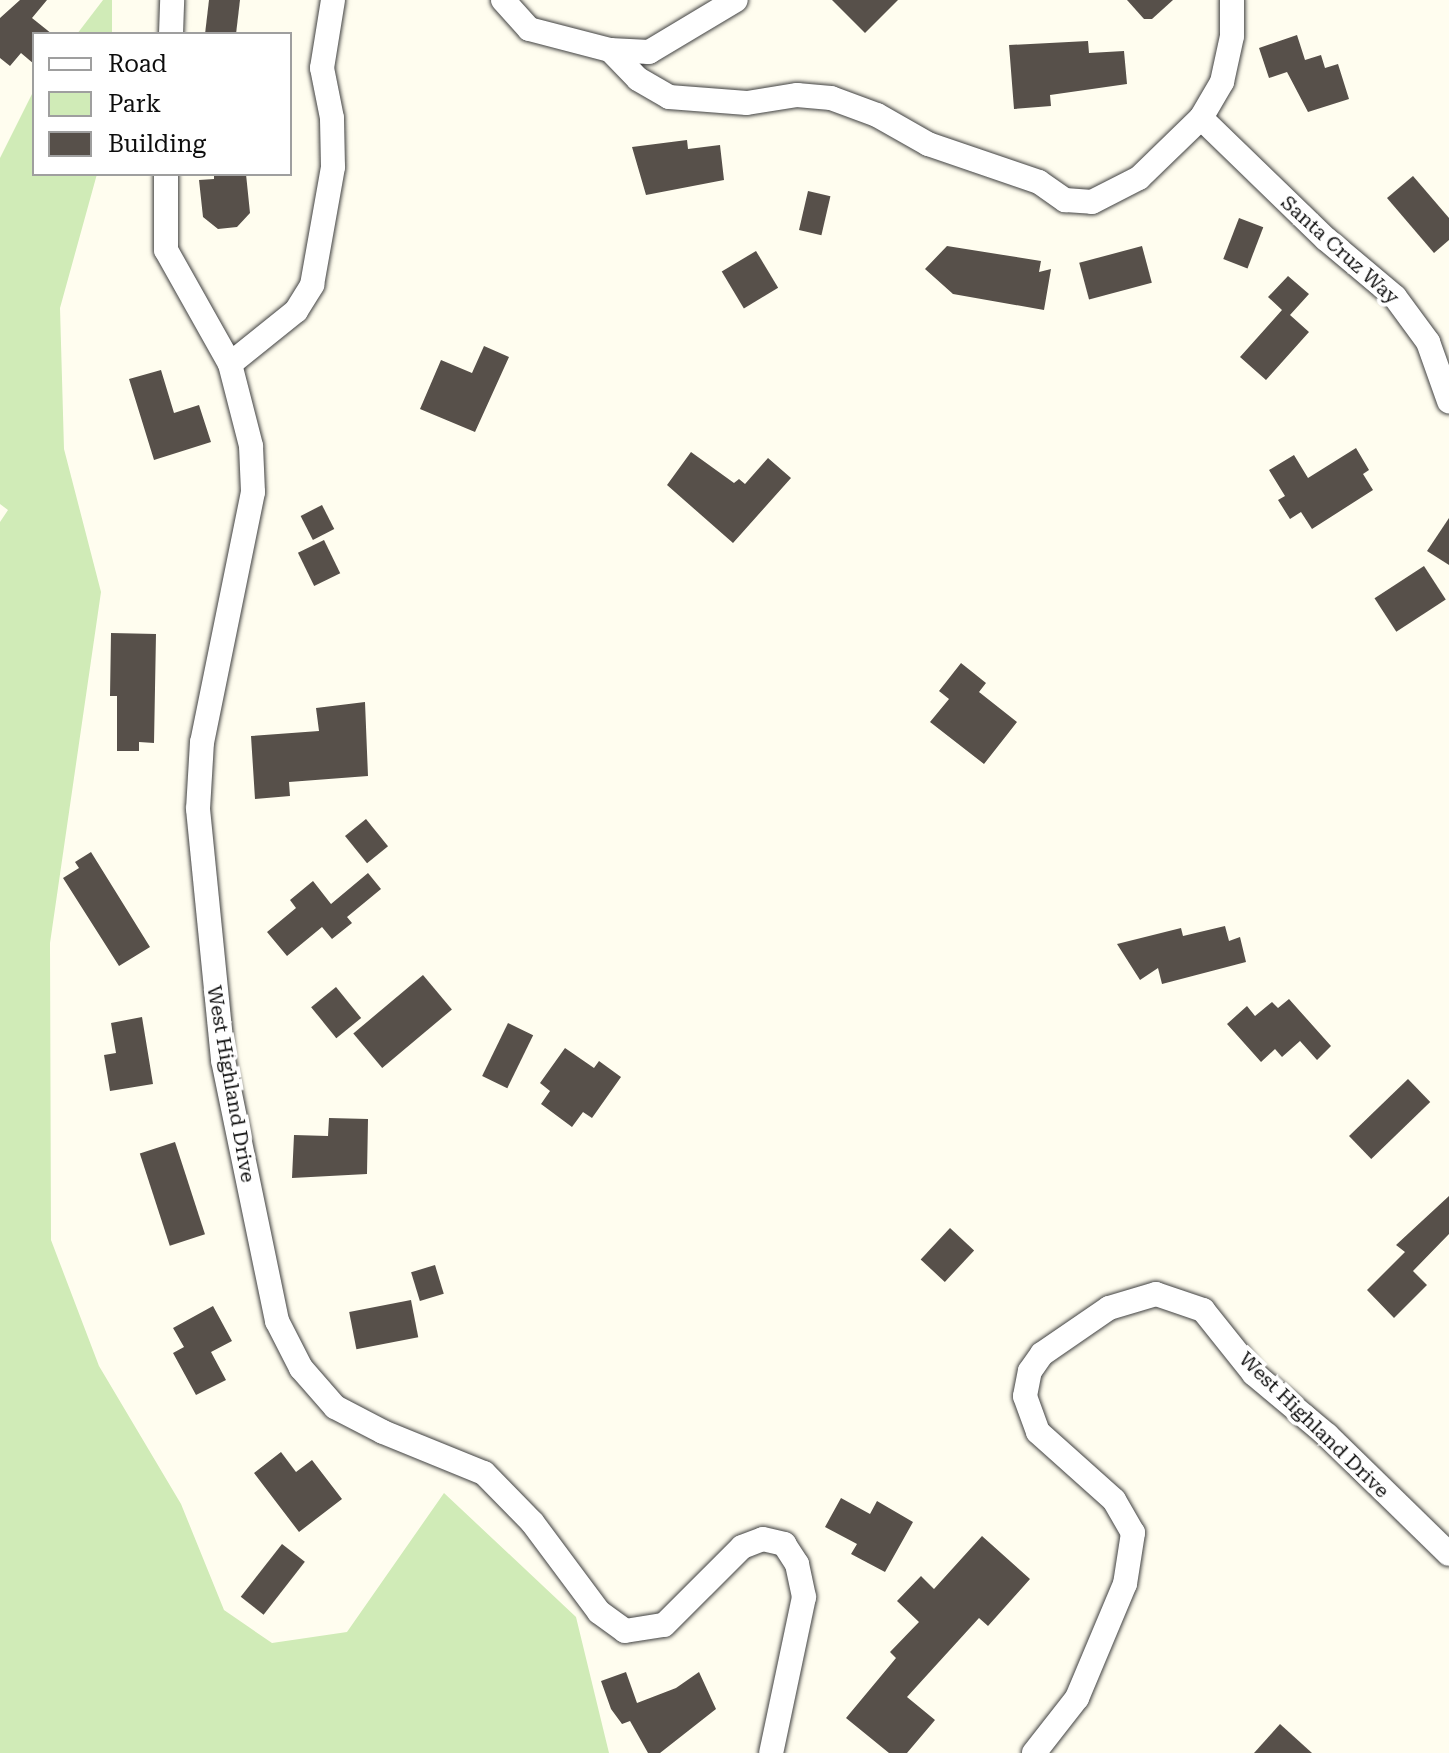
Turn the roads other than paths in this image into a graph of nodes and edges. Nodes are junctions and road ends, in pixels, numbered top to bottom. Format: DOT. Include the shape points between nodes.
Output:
graph roads {
  1 [pos="172,0"];
  2 [pos="333,0"];
  3 [pos="503,0"];
  4 [pos="736,0"];
  5 [pos="1232,0"];
  6 [pos="171,32"];
  7 [pos="610,50"];
  8 [pos="1201,118"];
  9 [pos="166,176"];
  10 [pos="230,364"];
  11 [pos="1449,401"];
  12 [pos="1449,1554"];
  13 [pos="771,1753"];
  14 [pos="1034,1753"];
  1 -- 6 [label="street"];
  2 -- 10 [label="street" via="322,68 332,118 333,167 312,285 296,311"];
  3 -- 7 [label="street" via="529,29"];
  4 -- 7 [label="street" via="649,52"];
  5 -- 8 [label="street" via="1232,36 1222,82"];
  7 -- 8 [label="street" via="638,79 669,97 747,103 797,95 831,98 877,115 928,144 1039,182 1065,200 1092,202 1117,193"];
  8 -- 11 [label="street, Santa Cruz Way" via="1326,239 1395,297 1428,342"];
  9 -- 10 [label="street" via="166,250"];
  10 -- 13 [label="street, West Highland Drive" via="247,420 253,492 202,742 200,838 223,1060 277,1321 301,1368 335,1407 484,1473 532,1522 599,1612 625,1631 664,1625 742,1547 763,1539 784,1544 797,1564 804,1597"];
  12 -- 14 [label="street, West Highland Drive" via="1327,1435 1254,1374 1203,1310 1156,1294 1109,1308 1042,1354 1030,1371 1025,1396 1038,1432 1114,1500 1133,1533 1125,1584 1077,1698"];
}
